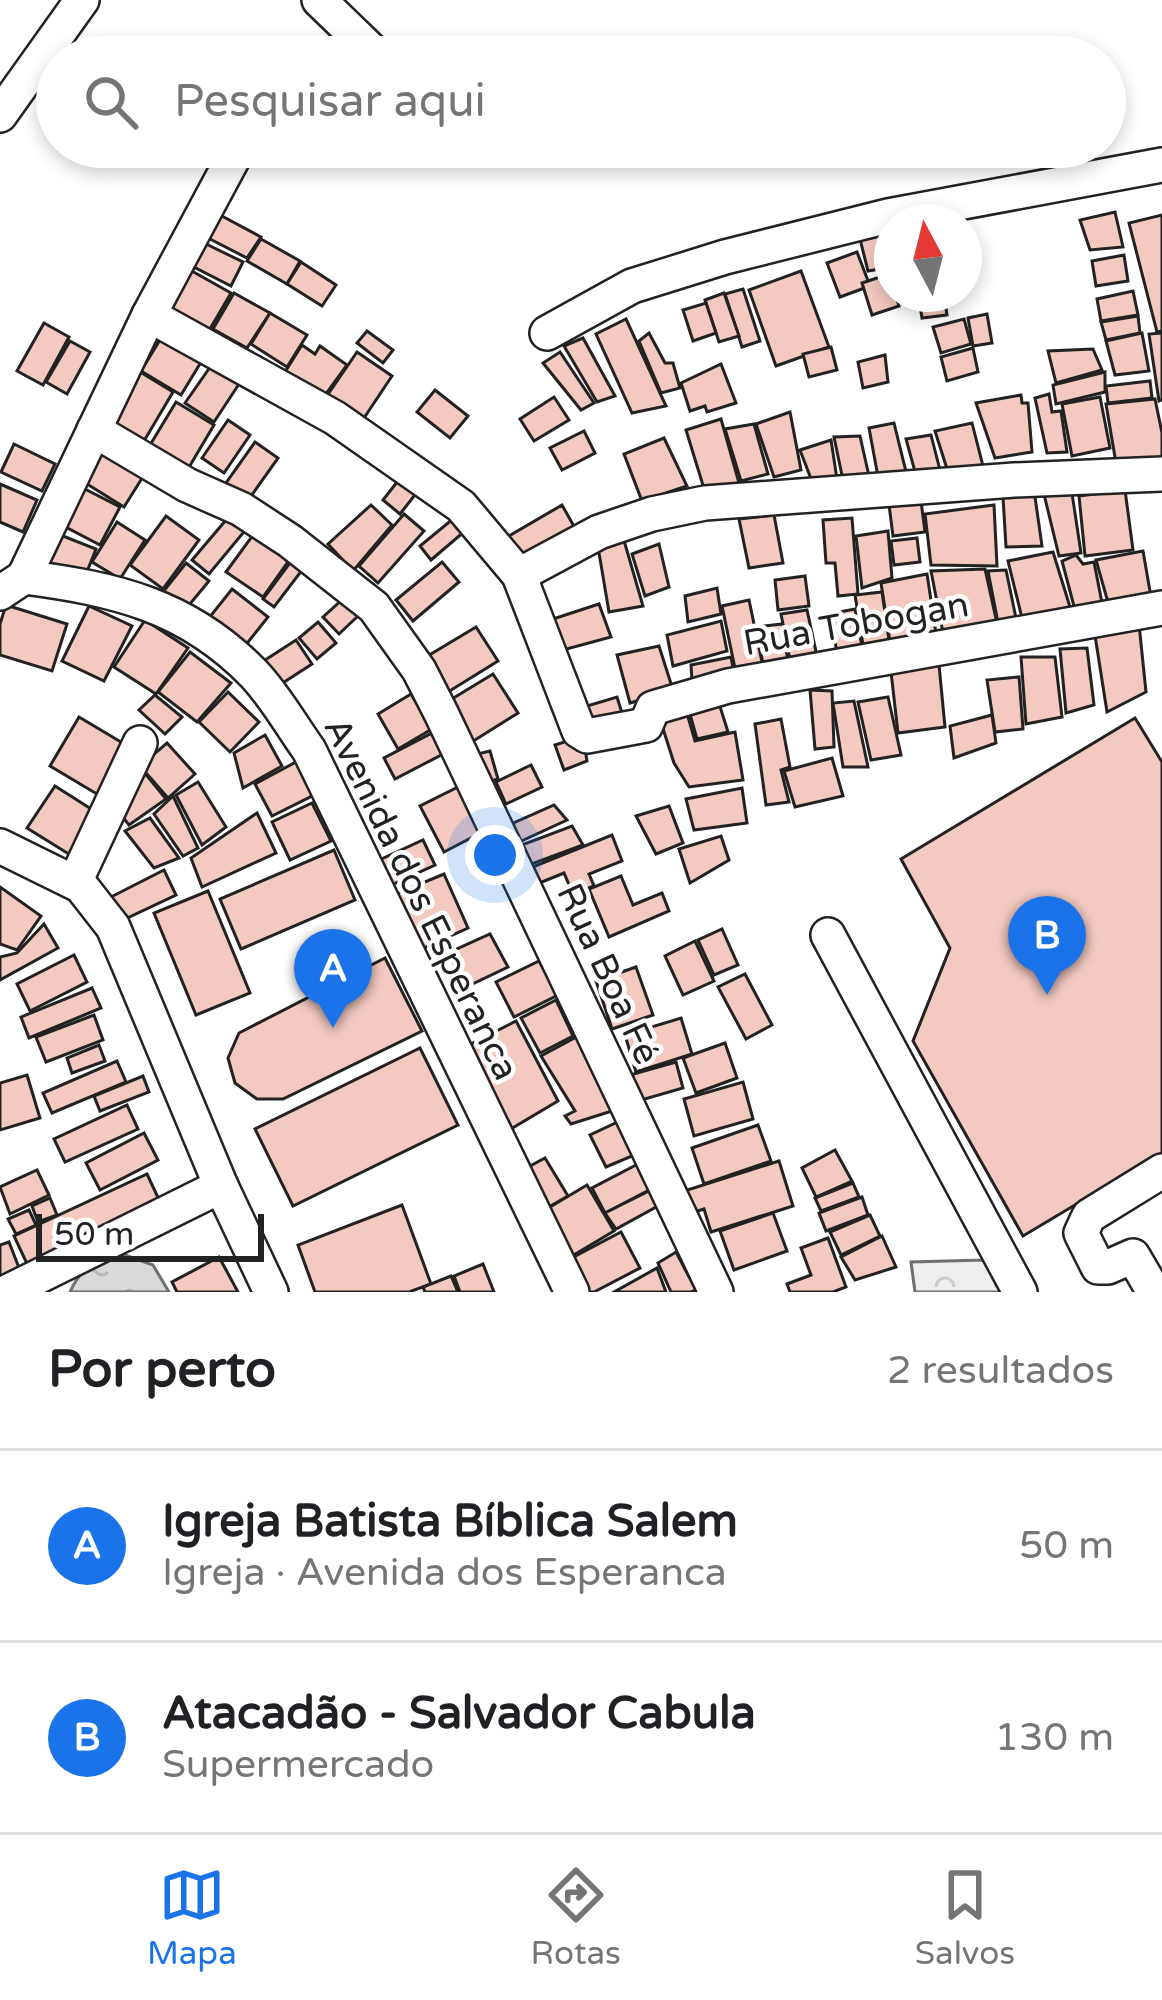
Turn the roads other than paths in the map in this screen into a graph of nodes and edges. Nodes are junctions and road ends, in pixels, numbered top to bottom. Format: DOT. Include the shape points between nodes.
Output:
graph roads {
  1 [pos="82,0"];
  2 [pos="320,0"];
  3 [pos="56,36"];
  4 [pos="356,36"];
  5 [pos="36,65"];
  6 [pos="0,115"];
  7 [pos="1162,165"];
  8 [pos="228,168"];
  9 [pos="148,315"];
  10 [pos="547,333"];
  11 [pos="94,430"];
  12 [pos="1162,474"];
  13 [pos="519,574"];
  14 [pos="12,585"];
  15 [pos="1162,608"];
  16 [pos="140,743"];
  17 [pos="0,846"];
  18 [pos="75,882"];
  19 [pos="828,935"];
  20 [pos="1162,1172"];
  21 [pos="220,1186"];
  22 [pos="7,1292"];
  23 [pos="271,1292"];
  24 [pos="572,1292"];
  25 [pos="716,1292"];
  26 [pos="1020,1292"];
  27 [pos="1154,1292"];
  1 -- 3 [label="street"];
  2 -- 4 [label="street"];
  5 -- 6 [label="street"];
  7 -- 10 [label="street" via="911,211 725,256 632,286"];
  8 -- 9 [label="street"];
  9 -- 11 [label="street"];
  9 -- 13 [label="street" via="405,465 461,506"];
  11 -- 14 [label="street"];
  11 -- 25 [label="street, Rua Boa Fé" via="241,509 374,607 419,670"];
  12 -- 13 [label="street" via="705,503 599,532"];
  13 -- 15 [label="street, Rua Tobogan" via="579,731 593,737 646,725 653,708 728,686"];
  14 -- 24 [label="street, Avenida dos Esperanca" via="105,588 157,605 256,675 310,750"];
  16 -- 18 [label="street"];
  17 -- 18 [label="street"];
  18 -- 21 [label="street" via="113,927"];
  19 -- 26 [label="street"];
  20 -- 27 [label="street" via="1089,1216 1081,1233 1100,1268 1133,1256"];
  21 -- 22 [label="street"];
  21 -- 23 [label="street"];
}
